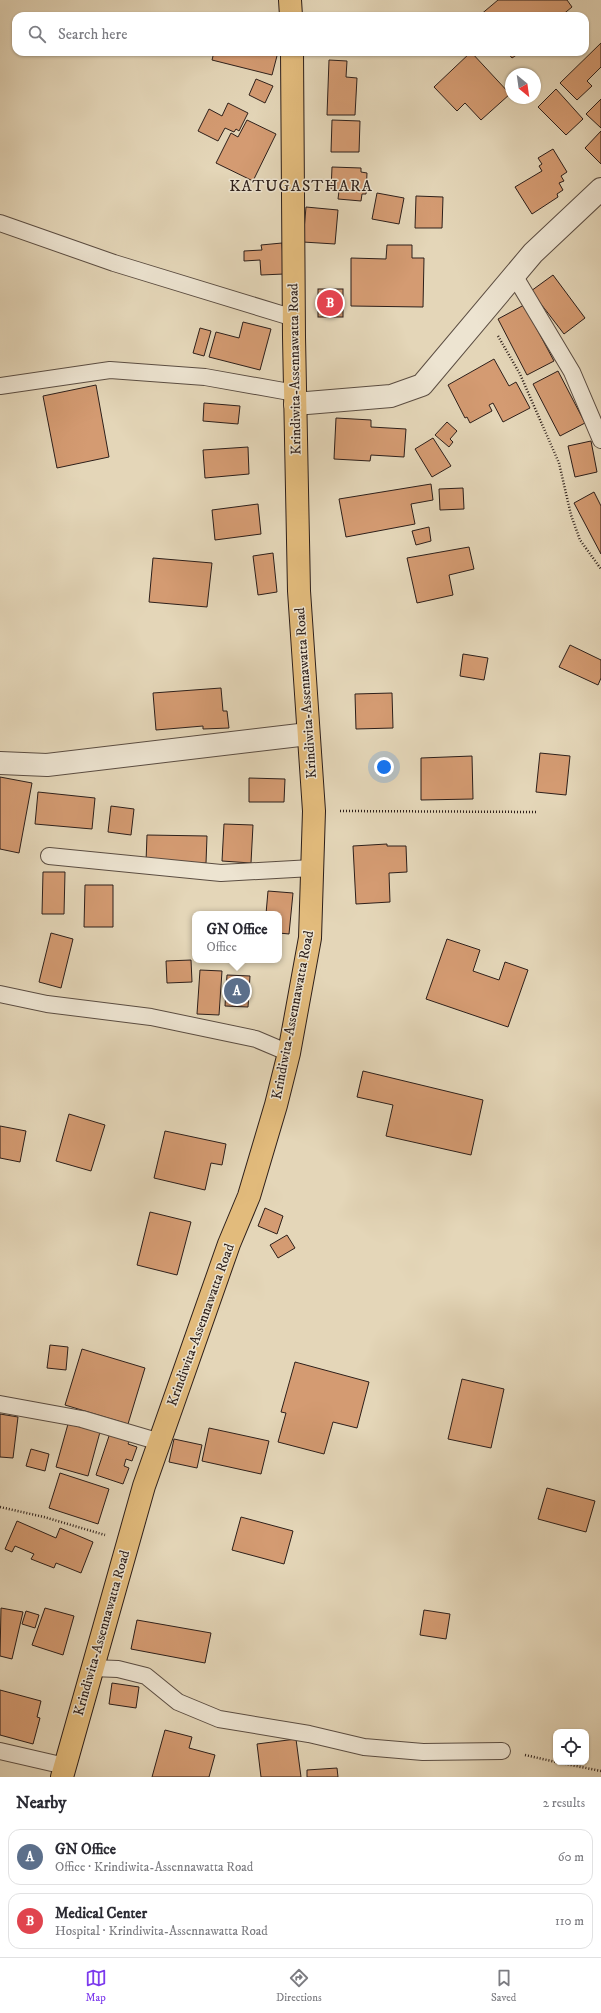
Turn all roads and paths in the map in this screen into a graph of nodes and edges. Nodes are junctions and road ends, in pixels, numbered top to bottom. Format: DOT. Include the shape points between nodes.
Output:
graph roads {
  1 [pos="290,0"];
  2 [pos="291,12"];
  3 [pos="292,56"];
  4 [pos="601,190"];
  5 [pos="0,223"];
  6 [pos="514,275"];
  7 [pos="484,312"];
  8 [pos="294,318"];
  9 [pos="0,386"];
  10 [pos="295,398"];
  11 [pos="601,440"];
  12 [pos="601,569"];
  13 [pos="308,734"];
  14 [pos="0,762"];
  15 [pos="314,811"];
  16 [pos="537,812"];
  17 [pos="49,856"];
  18 [pos="312,868"];
  19 [pos="0,994"];
  20 [pos="289,1053"];
  21 [pos="0,1404"];
  22 [pos="160,1442"];
  23 [pos="0,1507"];
  24 [pos="128,1542"];
  25 [pos="92,1668"];
  26 [pos="0,1751"];
  27 [pos="502,1751"];
  28 [pos="553,1761"];
  29 [pos="571,1765"];
  30 [pos="601,1771"];
  31 [pos="63,1772"];
  1 -- 2 [label="main road"];
  3 -- 8 [label="main road, Krindiwita-Assennawatta Road"];
  4 -- 6 [label="street" via="533,253"];
  5 -- 8 [label="lane" via="114,263"];
  6 -- 7 [label="street"];
  6 -- 11 [label="lane" via="572,372"];
  7 -- 10 [label="street" via="422,385 391,396"];
  7 -- 12 [label="path" via="520,374 559,463 569,508 580,540"];
  8 -- 10 [label="main road, Krindiwita-Assennawatta Road"];
  9 -- 10 [label="lane" via="110,370 205,377"];
  10 -- 13 [label="main road, Krindiwita-Assennawatta Road" via="299,591"];
  13 -- 14 [label="street" via="47,765"];
  13 -- 15 [label="main road, Krindiwita-Assennawatta Road"];
  15 -- 16 [label="path"];
  15 -- 18 [label="main road, Krindiwita-Assennawatta Road"];
  17 -- 18 [label="lane" via="221,873"];
  18 -- 20 [label="main road, Krindiwita-Assennawatta Road" via="310,938"];
  19 -- 20 [label="lane" via="47,1004 151,1017 256,1039"];
  20 -- 22 [label="main road, Krindiwita-Assennawatta Road" via="249,1196 229,1244"];
  21 -- 22 [label="lane" via="82,1419"];
  22 -- 24 [label="main road, Krindiwita-Assennawatta Road"];
  23 -- 24 [label="path"];
  24 -- 25 [label="main road, Krindiwita-Assennawatta Road"];
  25 -- 27 [label="lane" via="118,1669 146,1676 178,1702 219,1719 309,1734 364,1747 423,1752"];
  25 -- 31 [label="main road, Krindiwita-Assennawatta Road"];
  26 -- 31 [label="lane"];
  27 -- 28 [label="path"];
  29 -- 30 [label="path"];
}
